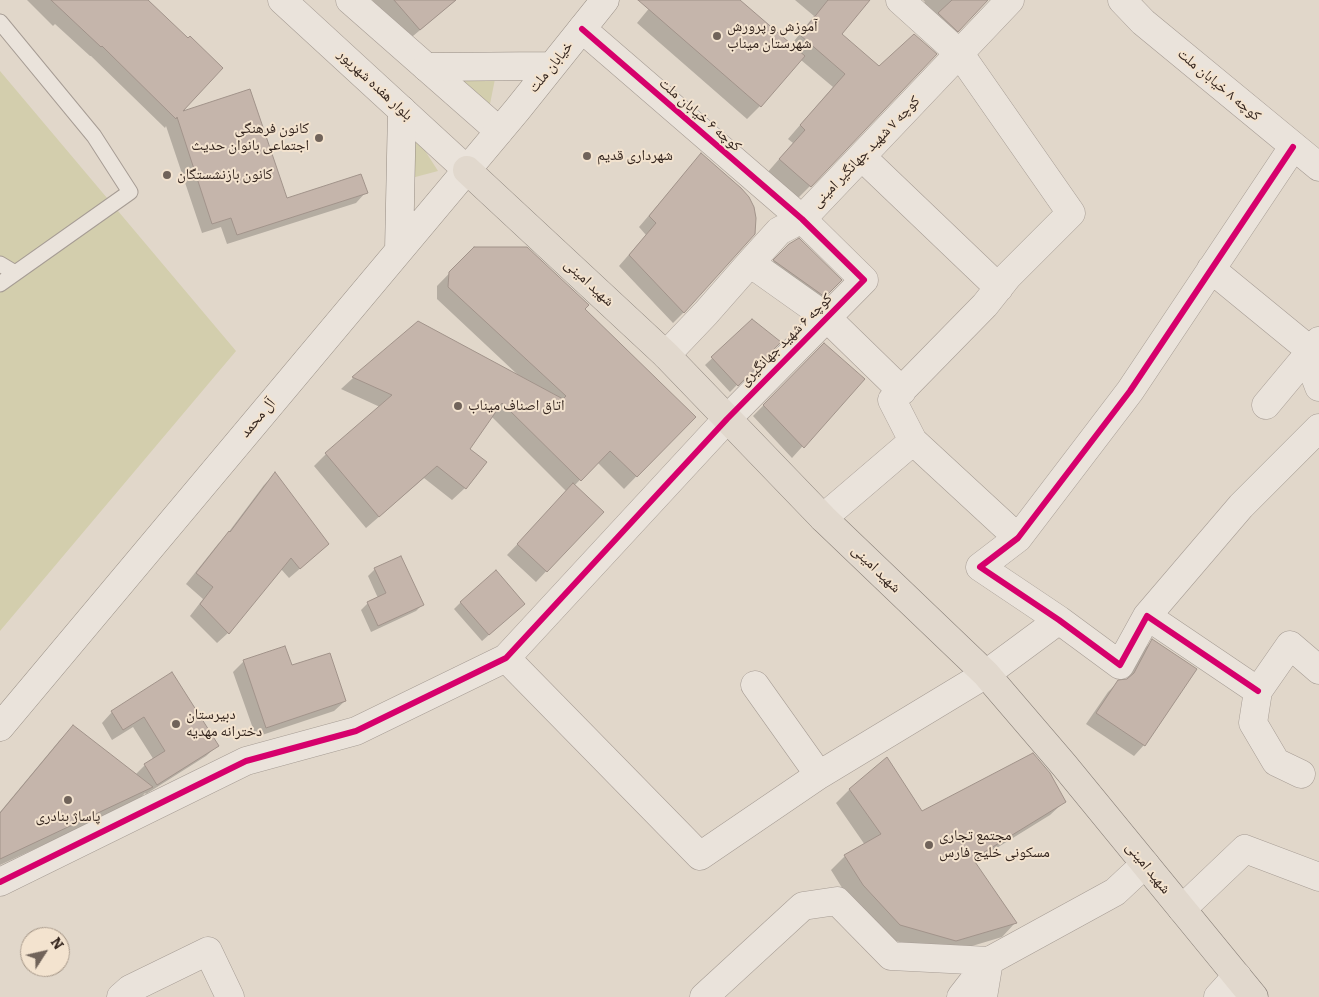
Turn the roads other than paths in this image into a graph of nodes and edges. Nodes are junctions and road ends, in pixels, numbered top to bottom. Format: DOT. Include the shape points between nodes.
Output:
graph roads {
  1 [pos="282,0"];
  2 [pos="605,0"];
  3 [pos="900,0"];
  4 [pos="1010,0"];
  5 [pos="1122,0"];
  6 [pos="353,1"];
  7 [pos="0,22"];
  8 [pos="582,29"];
  9 [pos="960,54"];
  10 [pos="552,66"];
  11 [pos="426,67"];
  12 [pos="402,110"];
  13 [pos="517,110"];
  14 [pos="499,130"];
  15 [pos="1293,147"];
  16 [pos="862,157"];
  17 [pos="1319,167"];
  18 [pos="467,170"];
  19 [pos="802,219"];
  20 [pos="399,250"];
  21 [pos="750,263"];
  22 [pos="0,264"];
  23 [pos="1211,269"];
  24 [pos="15,273"];
  25 [pos="864,280"];
  26 [pos="0,284"];
  27 [pos="999,288"];
  28 [pos="826,317"];
  29 [pos="1315,346"];
  30 [pos="666,355"];
  31 [pos="1319,387"];
  32 [pos="902,391"];
  33 [pos="1266,405"];
  34 [pos="727,419"];
  35 [pos="1319,428"];
  36 [pos="913,441"];
  37 [pos="822,518"];
  38 [pos="1018,538"];
  39 [pos="1147,616"];
  40 [pos="1059,620"];
  41 [pos="506,658"];
  42 [pos="1319,670"];
  43 [pos="986,674"];
  44 [pos="755,685"];
  45 [pos="1258,691"];
  46 [pos="0,727"];
  47 [pos="1301,774"];
  48 [pos="819,775"];
  49 [pos="1145,864"];
  50 [pos="1319,877"];
  51 [pos="0,882"];
  52 [pos="1182,908"];
  53 [pos="989,961"];
  54 [pos="1237,976"];
  55 [pos="121,997"];
  56 [pos="230,997"];
  57 [pos="704,997"];
  58 [pos="961,997"];
  59 [pos="983,997"];
  60 [pos="1218,997"];
  61 [pos="1254,997"];
  1 -- 12 [label="street, بلوار هفده شهریور"];
  2 -- 8 [label="street, خیابان ملت"];
  3 -- 9 [label="street"];
  4 -- 9 [label="street, کوچه ۷ شهید جهانگیر امینی"];
  5 -- 15 [label="street, کوچه ۸ خیابان ملت" via="1143,22"];
  6 -- 11 [label="street"];
  7 -- 24 [label="lane" via="94,136 130,192"];
  8 -- 10 [label="street, خیابان ملت"];
  8 -- 19 [label="street, کوچه ۶ خیابان ملت"];
  9 -- 16 [label="street, کوچه ۷ شهید جهانگیر امینی"];
  9 -- 27 [label="street" via="1071,213"];
  10 -- 11 [label="street"];
  10 -- 13 [label="street, خیابان ملت"];
  11 -- 14 [label="street"];
  12 -- 18 [label="street, بلوار هفده شهریور"];
  12 -- 20 [label="street"];
  13 -- 14 [label="street, آل محمد"];
  14 -- 18 [label="street, آل محمد"];
  15 -- 17 [label="street, کوچه ۸ خیابان ملت"];
  15 -- 23 [label="street"];
  16 -- 19 [label="street, کوچه ۷ شهید جهانگیر امینی"];
  16 -- 27 [label="street"];
  18 -- 20 [label="street, آل محمد"];
  18 -- 30 [label="main road, شهید امینی"];
  19 -- 21 [label="street, کوچه ۷ شهید جهانگیر امینی" via="779,231"];
  19 -- 25 [label="street, کوچه ۶ خیابان ملت"];
  20 -- 46 [label="street, آل محمد"];
  21 -- 28 [label="street"];
  21 -- 30 [label="street, کوچه ۷ شهید جهانگیر امینی"];
  22 -- 24 [label="lane"];
  23 -- 29 [label="street"];
  23 -- 38 [label="street" via="1130,391"];
  24 -- 26 [label="lane"];
  25 -- 28 [label="street, کوچه ۶ شهید جهانگیری"];
  27 -- 32 [label="street"];
  28 -- 32 [label="street"];
  28 -- 34 [label="street, کوچه ۶ شهید جهانگیری"];
  29 -- 31 [label="street"];
  29 -- 33 [label="street"];
  30 -- 34 [label="main road, شهید امینی"];
  32 -- 36 [label="street" via="892,400"];
  34 -- 37 [label="main road, شهید امینی"];
  34 -- 41 [label="street, کوچه ۶ شهید جهانگیری"];
  35 -- 39 [label="street" via="1241,506"];
  36 -- 37 [label="street"];
  36 -- 38 [label="street"];
  37 -- 43 [label="main road, شهید امینی"];
  38 -- 40 [label="street" via="980,567"];
  39 -- 40 [label="street" via="1120,666"];
  39 -- 45 [label="street"];
  40 -- 43 [label="street"];
  41 -- 48 [label="street" via="700,856"];
  41 -- 51 [label="street" via="356,731 246,761"];
  42 -- 45 [label="street" via="1290,645"];
  43 -- 48 [label="street"];
  43 -- 49 [label="main road, شهید امینی"];
  44 -- 48 [label="street"];
  45 -- 47 [label="street" via="1253,723 1276,762"];
  49 -- 52 [label="main road, شهید امینی"];
  49 -- 53 [label="street" via="1115,892"];
  50 -- 52 [label="street" via="1245,849"];
  52 -- 54 [label="main road, شهید امینی"];
  53 -- 57 [label="street" via="891,956 837,901 803,906"];
  53 -- 58 [label="street"];
  53 -- 59 [label="street"];
  54 -- 60 [label="street"];
  54 -- 61 [label="main road, شهید امینی"];
  55 -- 56 [label="street" via="130,989 208,951"];
}
